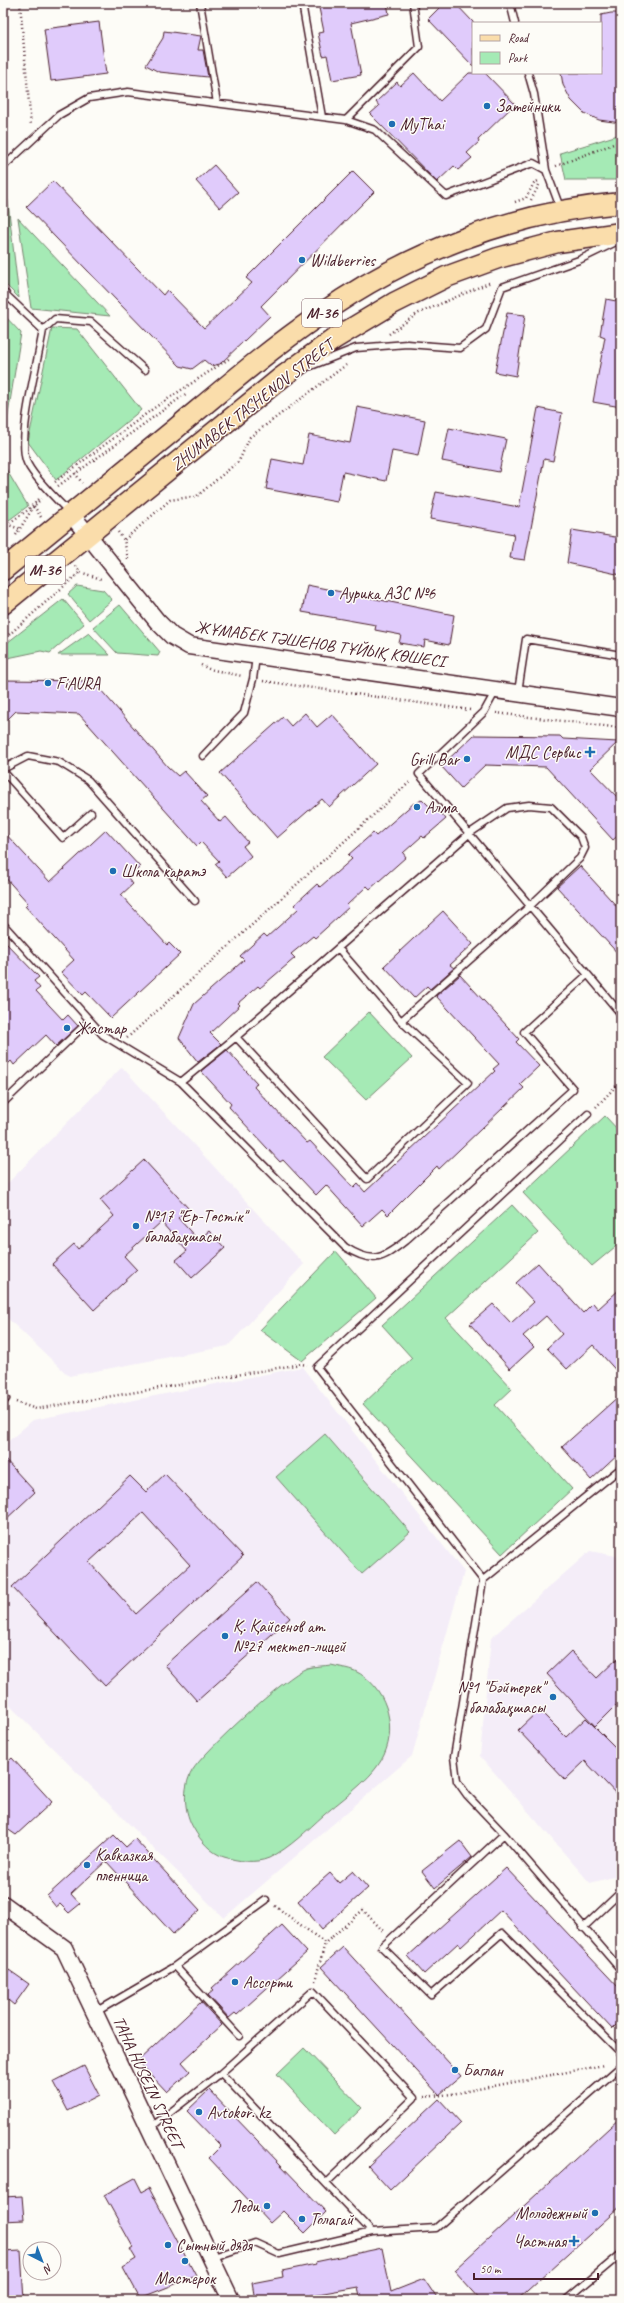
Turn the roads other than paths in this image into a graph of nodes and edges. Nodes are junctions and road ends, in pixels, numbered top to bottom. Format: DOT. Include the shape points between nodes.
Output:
graph roads {
  1 [pos="200,3"];
  2 [pos="302,3"];
  3 [pos="413,3"];
  4 [pos="510,3"];
  5 [pos="515,22"];
  6 [pos="528,74"];
  7 [pos="217,103"];
  8 [pos="322,117"];
  9 [pos="346,120"];
  10 [pos="3,167"];
  11 [pos="546,170"];
  12 [pos="621,194"];
  13 [pos="621,203"];
  14 [pos="562,211"];
  15 [pos="621,233"];
  16 [pos="621,240"];
  17 [pos="4,293"];
  18 [pos="3,306"];
  19 [pos="43,330"];
  20 [pos="145,370"];
  21 [pos="282,377"];
  22 [pos="71,514"];
  23 [pos="88,536"];
  24 [pos="3,570"];
  25 [pos="3,604"];
  26 [pos="256,655"];
  27 [pos="621,655"];
  28 [pos="497,690"];
  29 [pos="518,692"];
  30 [pos="621,708"];
  31 [pos="203,756"];
  32 [pos="3,770"];
  33 [pos="91,813"];
  34 [pos="470,833"];
  35 [pos="195,901"];
  36 [pos="530,906"];
  37 [pos="3,924"];
  38 [pos="338,948"];
  39 [pos="588,975"];
  40 [pos="621,1014"];
  41 [pos="89,1021"];
  42 [pos="400,1021"];
  43 [pos="236,1036"];
  44 [pos="181,1082"];
  45 [pos="3,1103"];
  46 [pos="588,1114"];
  47 [pos="621,1468"];
  48 [pos="483,1580"];
  49 [pos="504,1834"];
  50 [pos="621,1892"];
  51 [pos="266,1900"];
  52 [pos="3,1904"];
  53 [pos="583,1928"];
  54 [pos="175,1966"];
  55 [pos="621,1970"];
  56 [pos="94,2012"];
  57 [pos="239,2036"];
  58 [pos="621,2053"];
  59 [pos="621,2066"];
  60 [pos="221,2073"];
  61 [pos="150,2128"];
  62 [pos="326,2183"];
  63 [pos="372,2232"];
  64 [pos="621,2254"];
  65 [pos="211,2258"];
  66 [pos="231,2300"];
  67 [pos="566,2300"];
  1 -- 7 [label="lane"];
  2 -- 8 [label="lane"];
  3 -- 9 [label="lane" via="419,47"];
  4 -- 5 [label="lane"];
  6 -- 11 [label="lane"];
  7 -- 8 [label="lane"];
  7 -- 10 [label="lane" via="128,92 89,98 59,115"];
  8 -- 9 [label="lane"];
  9 -- 11 [label="lane" via="375,130 446,196 534,163"];
  11 -- 14 [label="lane"];
  12 -- 14 [label="main road"];
  13 -- 14 [label="main road, ZHUMABEK TASHENOV STREET / M-36"];
  14 -- 22 [label="main road, ZHUMABEK TASHENOV STREET / M-36" via="484,231 428,252 319,314"];
  15 -- 21 [label="main road, ZHUMABEK TASHENOV STREET / M-36" via="558,242 498,258 446,277 394,303 334,339"];
  16 -- 21 [label="lane" via="579,260 502,287 486,329 460,348 407,344 356,348"];
  17 -- 18 [label="lane"];
  17 -- 19 [label="lane"];
  19 -- 20 [label="lane" via="55,319 91,322"];
  19 -- 22 [label="lane" via="23,436 26,461 49,492"];
  21 -- 23 [label="main road, ZHUMABEK TASHENOV STREET / M-36"];
  22 -- 23 [label="street, ЖҰМАБЕК ТӘШЕНОВ ТҰЙЫҚ КӨШЕСІ"];
  22 -- 24 [label="main road, ZHUMABEK TASHENOV STREET / M-36"];
  23 -- 25 [label="main road, ZHUMABEK TASHENOV STREET / M-36"];
  23 -- 26 [label="street, ЖҰМАБЕК ТӘШЕНОВ ТҰЙЫҚ КӨШЕСІ" via="172,636 189,646"];
  26 -- 28 [label="street, ЖҰМАБЕК ТӘШЕНОВ ТҰЙЫҚ КӨШЕСІ"];
  26 -- 31 [label="lane" via="244,713"];
  27 -- 29 [label="lane" via="526,639"];
  28 -- 29 [label="street, ЖҰМАБЕК ТӘШЕНОВ ТҰЙЫҚ КӨШЕСІ"];
  28 -- 34 [label="lane" via="484,712 419,774"];
  29 -- 30 [label="street, ЖҰМАБЕК ТӘШЕНОВ ТҰЙЫҚ КӨШЕСІ"];
  32 -- 33 [label="lane" via="63,838"];
  32 -- 35 [label="lane" via="28,756 59,762 88,780"];
  34 -- 36 [label="lane"];
  34 -- 36 [label="lane" via="507,808 529,805 551,807 581,837 585,848 580,858"];
  34 -- 38 [label="lane"];
  36 -- 39 [label="lane"];
  36 -- 42 [label="lane"];
  37 -- 41 [label="lane"];
  38 -- 42 [label="lane"];
  38 -- 43 [label="lane"];
  39 -- 40 [label="lane"];
  39 -- 44 [label="lane" via="524,1032 573,1089 405,1241 376,1259 361,1257 345,1247"];
  41 -- 44 [label="lane" via="103,1035"];
  41 -- 45 [label="lane"];
  42 -- 43 [label="lane" via="468,1083 367,1179"];
  43 -- 44 [label="lane"];
  46 -- 48 [label="lane" via="317,1367"];
  47 -- 48 [label="lane"];
  48 -- 49 [label="lane" via="454,1758 457,1781"];
  49 -- 53 [label="lane"];
  49 -- 58 [label="lane" via="382,1946 431,1995 502,1933"];
  50 -- 53 [label="lane"];
  51 -- 54 [label="lane"];
  52 -- 56 [label="street, TAHA HUSEIN STREET" via="64,1948"];
  53 -- 55 [label="lane"];
  54 -- 56 [label="lane"];
  54 -- 57 [label="lane"];
  56 -- 61 [label="street, TAHA HUSEIN STREET"];
  59 -- 63 [label="lane" via="436,2228"];
  60 -- 61 [label="lane"];
  60 -- 62 [label="lane"];
  60 -- 62 [label="lane" via="313,1991 414,2098"];
  61 -- 65 [label="street, TAHA HUSEIN STREET"];
  62 -- 63 [label="lane"];
  63 -- 65 [label="lane" via="279,2254 255,2243"];
  64 -- 67 [label="lane"];
  65 -- 66 [label="street, TAHA HUSEIN STREET"];
}
